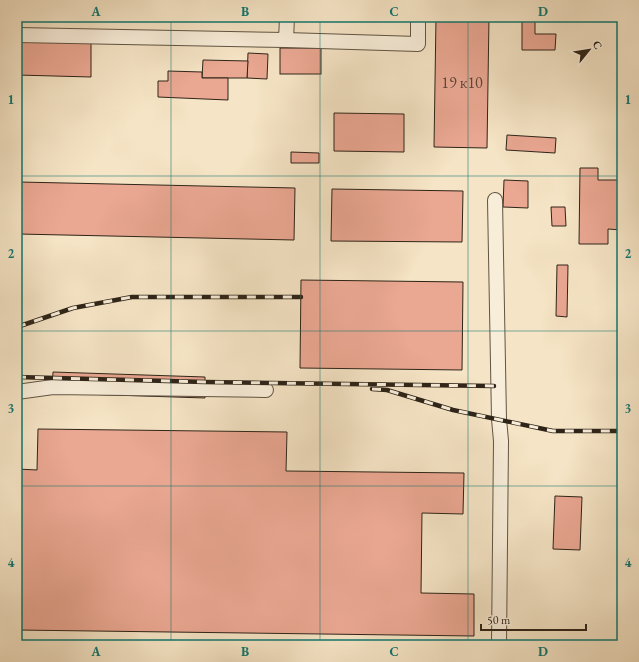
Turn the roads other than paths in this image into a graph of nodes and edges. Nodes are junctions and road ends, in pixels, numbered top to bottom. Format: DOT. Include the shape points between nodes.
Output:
graph roads {
  1 [pos="287,17"];
  2 [pos="418,17"];
  3 [pos="17,35"];
  4 [pos="286,40"];
  5 [pos="495,200"];
  6 [pos="266,390"];
  7 [pos="17,392"];
  8 [pos="499,645"];
  1 -- 4 [label="lane"];
  2 -- 4 [label="lane" via="418,44"];
  3 -- 4 [label="lane"];
  5 -- 8 [label="lane" via="501,440"];
  6 -- 7 [label="lane" via="53,387"];
}
